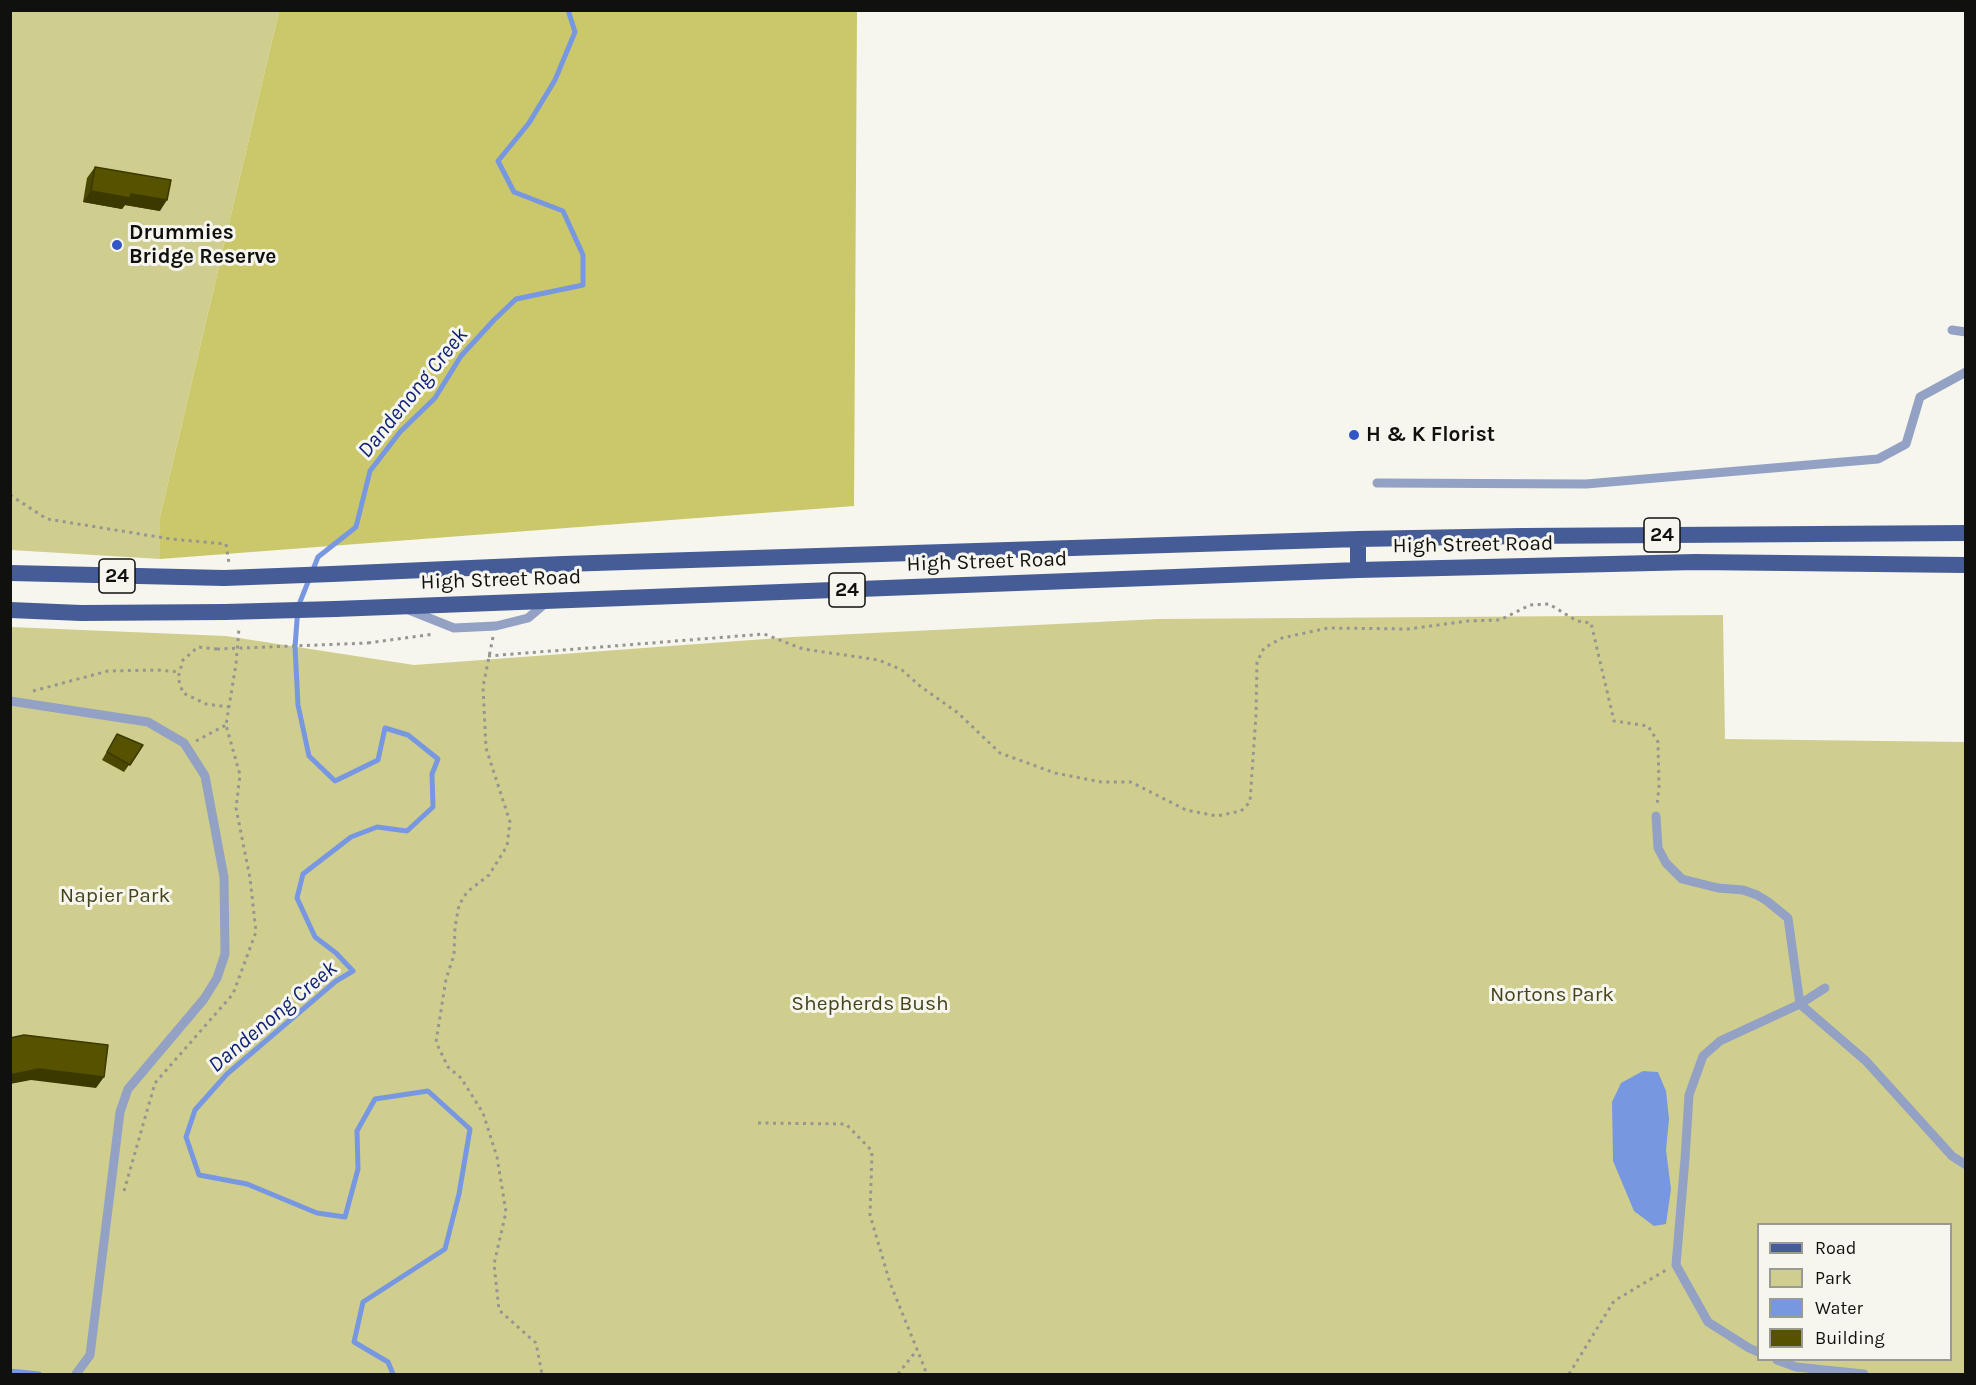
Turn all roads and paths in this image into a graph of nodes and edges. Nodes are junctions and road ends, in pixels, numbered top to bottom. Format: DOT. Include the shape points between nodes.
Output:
graph roads {
  1 [pos="1952,330"];
  2 [pos="1965,332"];
  3 [pos="1965,372"];
  4 [pos="1377,483"];
  5 [pos="10,495"];
  6 [pos="1965,533"];
  7 [pos="1358,539"];
  8 [pos="1965,565"];
  9 [pos="1358,570"];
  10 [pos="10,573"];
  11 [pos="226,573"];
  12 [pos="549,601"];
  13 [pos="400,606"];
  14 [pos="10,610"];
  15 [pos="232,617"];
  16 [pos="496,626"];
  17 [pos="453,628"];
  18 [pos="488,656"];
  19 [pos="180,672"];
  20 [pos="26,691"];
  21 [pos="10,702"];
  22 [pos="228,707"];
  23 [pos="226,724"];
  24 [pos="186,746"];
  25 [pos="1656,816"];
  26 [pos="1825,988"];
  27 [pos="1800,1004"];
  28 [pos="758,1123"];
  29 [pos="1965,1165"];
  30 [pos="123,1193"];
  31 [pos="1676,1265"];
  32 [pos="917,1350"];
  33 [pos="1757,1352"];
  34 [pos="1782,1361"];
  35 [pos="76,1374"];
  36 [pos="542,1374"];
  37 [pos="898,1374"];
  38 [pos="925,1374"];
  39 [pos="1569,1374"];
  40 [pos="1864,1374"];
  1 -- 2 [label="lane"];
  3 -- 4 [label="lane" via="1920,397 1906,444 1878,459 1586,483"];
  5 -- 11 [label="path" via="47,519 159,538 226,544"];
  6 -- 7 [label="main road, High Street Road / 24"];
  7 -- 9 [label="main road"];
  7 -- 11 [label="main road, High Street Road / 24, bridge" via="332,574"];
  8 -- 9 [label="main road, High Street Road / 24" via="1695,562"];
  9 -- 12 [label="main road, High Street Road / 24"];
  10 -- 11 [label="main road, High Street Road / 24"];
  12 -- 13 [label="main road, High Street Road / 24"];
  12 -- 16 [label="lane" via="528,618"];
  13 -- 15 [label="main road, High Street Road / 24, bridge"];
  13 -- 17 [label="lane"];
  14 -- 15 [label="main road, High Street Road / 24"];
  15 -- 22 [label="path" via="236,664"];
  16 -- 17 [label="lane"];
  16 -- 18 [label="path"];
  17 -- 19 [label="path, bridge" via="368,643 198,648 183,660"];
  18 -- 25 [label="path" via="764,634 802,649 879,660 902,670 958,713 1000,753 1055,773 1101,782 1131,782 1186,810 1217,816 1241,811 1250,802 1257,662 1263,648 1282,638 1329,628 1408,629 1500,620 1530,605 1549,604 1576,621 1591,623 1614,721 1648,726 1658,742"];
  18 -- 36 [label="path" via="483,687 486,748 510,822 507,846 489,875 467,892 459,906 454,955 436,1042 448,1067 461,1078 483,1113 497,1157 506,1212 494,1263 500,1310 536,1343"];
  19 -- 20 [label="path" via="108,671"];
  19 -- 22 [label="path" via="183,693 206,704"];
  21 -- 24 [label="lane" via="148,722"];
  22 -- 23 [label="path"];
  23 -- 24 [label="path"];
  23 -- 30 [label="path" via="240,775 236,808 256,932 233,994 155,1083"];
  24 -- 35 [label="lane" via="206,776 224,877 225,954 204,999 128,1089 120,1112 90,1355"];
  25 -- 27 [label="lane" via="1658,848 1682,879 1757,895 1788,918"];
  26 -- 27 [label="lane"];
  27 -- 29 [label="lane" via="1866,1061 1952,1156"];
  27 -- 31 [label="lane" via="1720,1041 1704,1056 1689,1095"];
  28 -- 32 [label="path" via="846,1124 872,1151 870,1215 890,1283"];
  31 -- 33 [label="lane" via="1708,1322"];
  31 -- 39 [label="path" via="1614,1302"];
  32 -- 37 [label="path"];
  32 -- 38 [label="path"];
  34 -- 40 [label="lane" via="1796,1367"];
}
